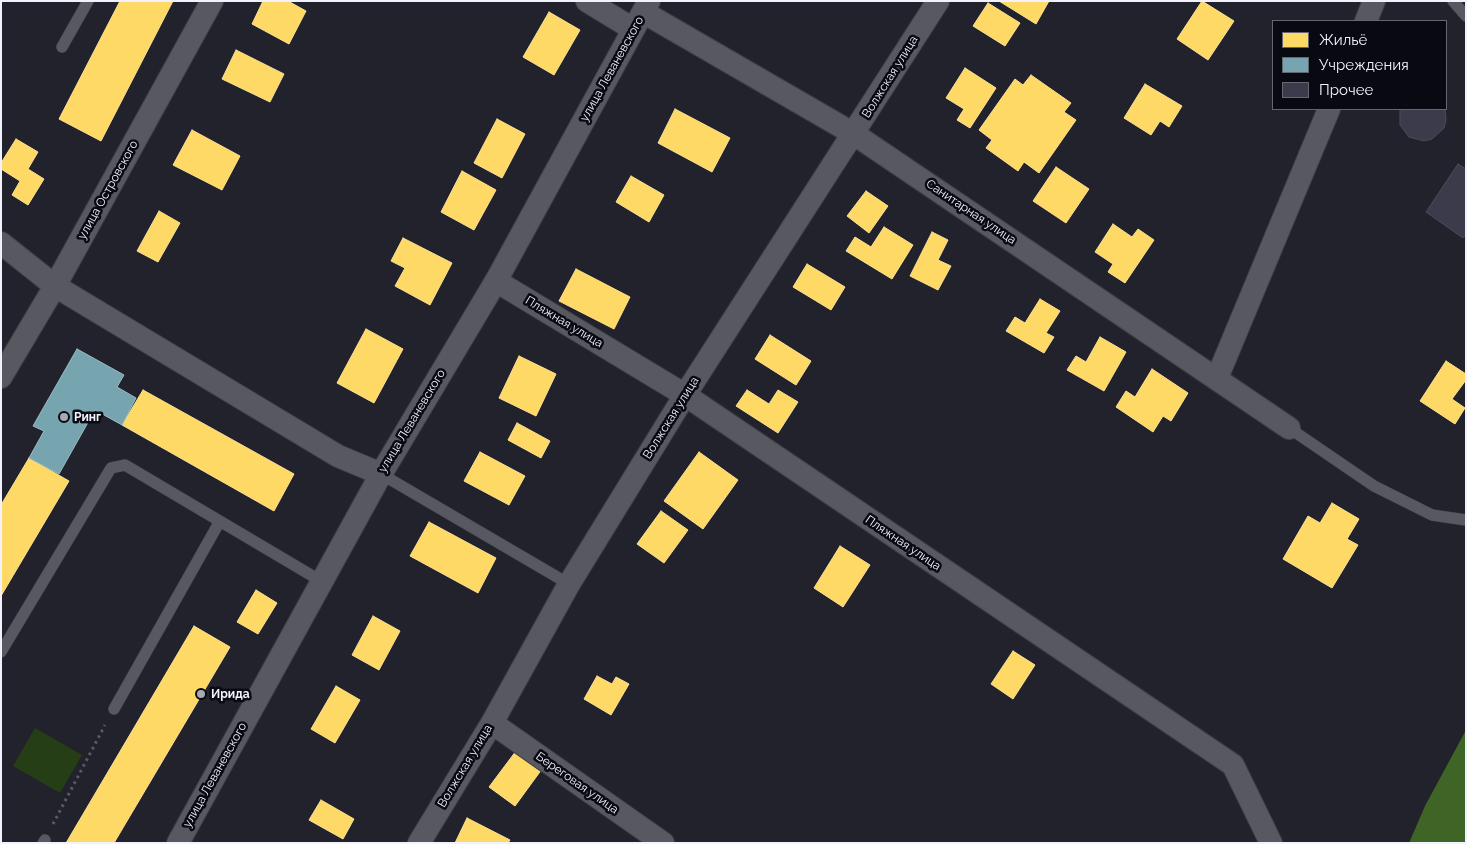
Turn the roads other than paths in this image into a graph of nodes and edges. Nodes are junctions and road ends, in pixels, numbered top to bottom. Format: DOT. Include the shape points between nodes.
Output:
graph roads {
  1 [pos="88,1"];
  2 [pos="212,1"];
  3 [pos="587,1"];
  4 [pos="938,1"];
  5 [pos="1374,1"];
  6 [pos="1453,1"];
  7 [pos="642,14"];
  8 [pos="1466,16"];
  9 [pos="1366,20"];
  10 [pos="62,47"];
  11 [pos="1329,110"];
  12 [pos="854,134"];
  13 [pos="1,243"];
  14 [pos="496,282"];
  15 [pos="55,286"];
  16 [pos="1,377"];
  17 [pos="1217,378"];
  18 [pos="685,395"];
  19 [pos="1289,428"];
  20 [pos="381,474"];
  21 [pos="1466,520"];
  22 [pos="220,521"];
  23 [pos="321,581"];
  24 [pos="569,584"];
  25 [pos="1,652"];
  26 [pos="114,709"];
  27 [pos="492,723"];
  28 [pos="178,843"];
  29 [pos="418,843"];
  30 [pos="662,843"];
  31 [pos="1271,843"];
  1 -- 10 [label="lane"];
  2 -- 15 [label="street, улица Островского"];
  3 -- 7 [label="street, Санитарная улица"];
  4 -- 12 [label="street, Волжская улица"];
  5 -- 9 [label="street"];
  6 -- 8 [label="lane"];
  7 -- 12 [label="street, Санитарная улица"];
  7 -- 14 [label="street, улица Леваневского"];
  11 -- 17 [label="street"];
  12 -- 17 [label="street, Санитарная улица"];
  12 -- 18 [label="street, Волжская улица"];
  13 -- 15 [label="street"];
  14 -- 18 [label="street, Пляжная улица"];
  14 -- 20 [label="street, улица Леваневского"];
  15 -- 16 [label="street, улица Островского"];
  15 -- 20 [label="street" via="338,456"];
  17 -- 19 [label="street, Санитарная улица"];
  18 -- 24 [label="street, Волжская улица"];
  18 -- 31 [label="street, Пляжная улица" via="1233,766"];
  19 -- 21 [label="lane" via="1374,486 1432,516"];
  20 -- 23 [label="street, улица Леваневского"];
  20 -- 24 [label="lane"];
  22 -- 23 [label="lane"];
  22 -- 25 [label="lane" via="125,465 110,468"];
  22 -- 26 [label="lane"];
  23 -- 28 [label="street, улица Леваневского"];
  24 -- 27 [label="street, Волжская улица"];
  27 -- 29 [label="street, Волжская улица"];
  27 -- 30 [label="street, Береговая улица"];
}
